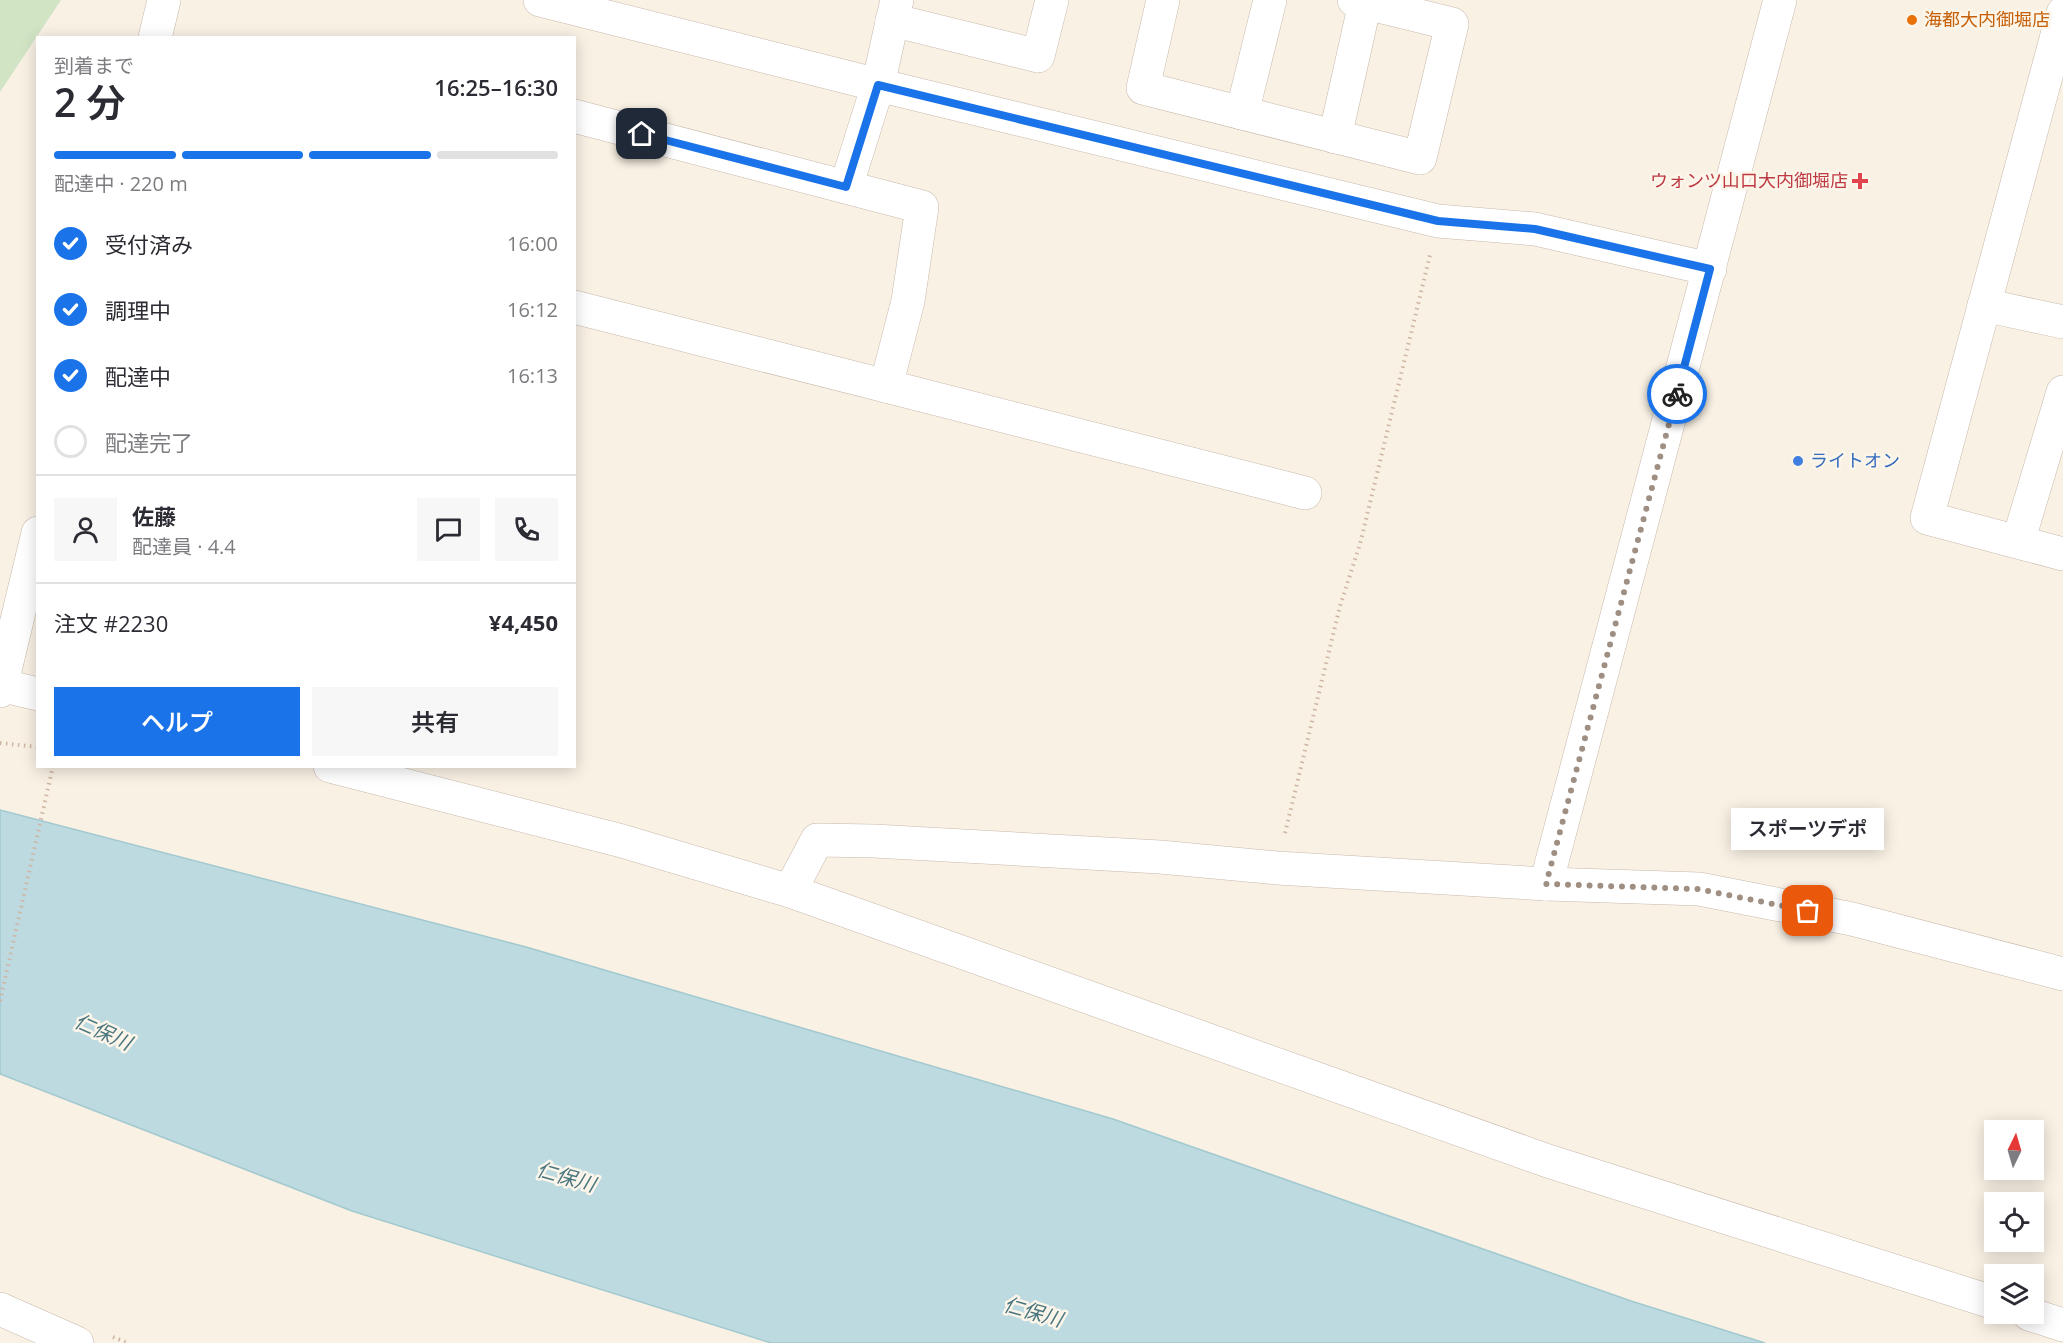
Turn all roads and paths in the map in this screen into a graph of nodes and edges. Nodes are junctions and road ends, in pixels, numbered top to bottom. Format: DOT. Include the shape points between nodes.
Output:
graph roads {
  1 [pos="164,0"];
  2 [pos="540,0"];
  3 [pos="1052,0"];
  4 [pos="1163,0"];
  5 [pos="1270,0"];
  6 [pos="1780,0"];
  7 [pos="1359,1"];
  8 [pos="894,10"];
  9 [pos="2063,13"];
  10 [pos="155,36"];
  11 [pos="878,85"];
  12 [pos="1242,113"];
  13 [pos="576,117"];
  14 [pos="1335,137"];
  15 [pos="846,187"];
  16 [pos="1438,221"];
  17 [pos="1710,269"];
  18 [pos="1984,305"];
  19 [pos="576,308"];
  20 [pos="2063,322"];
  21 [pos="886,386"];
  22 [pos="2063,392"];
  23 [pos="1305,493"];
  24 [pos="36,541"];
  25 [pos="2018,542"];
  26 [pos="2063,554"];
  27 [pos="0,687"];
  28 [pos="36,694"];
  29 [pos="0,743"];
  30 [pos="36,747"];
  31 [pos="53,768"];
  32 [pos="338,768"];
  33 [pos="1277,868"];
  34 [pos="1546,884"];
  35 [pos="790,891"];
  36 [pos="2063,974"];
  37 [pos="0,1001"];
  38 [pos="1984,1300"];
  39 [pos="0,1309"];
  40 [pos="2044,1319"];
  41 [pos="2063,1325"];
  42 [pos="77,1343"];
  1 -- 10 [label="street"];
  2 -- 11 [label="street"];
  3 -- 8 [label="street" via="1038,56"];
  4 -- 12 [label="street" via="1143,88"];
  5 -- 12 [label="street"];
  6 -- 17 [label="street"];
  7 -- 14 [label="street"];
  7 -- 14 [label="street" via="1452,24 1420,158"];
  8 -- 11 [label="street"];
  9 -- 18 [label="street"];
  11 -- 15 [label="street"];
  11 -- 16 [label="street"];
  12 -- 14 [label="street"];
  13 -- 15 [label="street"];
  15 -- 21 [label="street" via="922,207 908,301"];
  16 -- 17 [label="street" via="1535,229"];
  16 -- 33 [label="path"];
  17 -- 34 [label="street"];
  18 -- 20 [label="street"];
  18 -- 25 [label="street" via="1927,518"];
  19 -- 21 [label="street"];
  21 -- 23 [label="street"];
  22 -- 25 [label="street"];
  24 -- 27 [label="street"];
  25 -- 26 [label="street"];
  27 -- 28 [label="street"];
  29 -- 30 [label="path"];
  31 -- 37 [label="path"];
  32 -- 35 [label="street" via="622,841"];
  33 -- 34 [label="street"];
  33 -- 35 [label="street" via="1160,857 817,840"];
  34 -- 36 [label="street" via="1698,889 1852,920"];
  35 -- 38 [label="street" via="1548,1161"];
  39 -- 42 [label="street"];
  40 -- 41 [label="street"];
}
